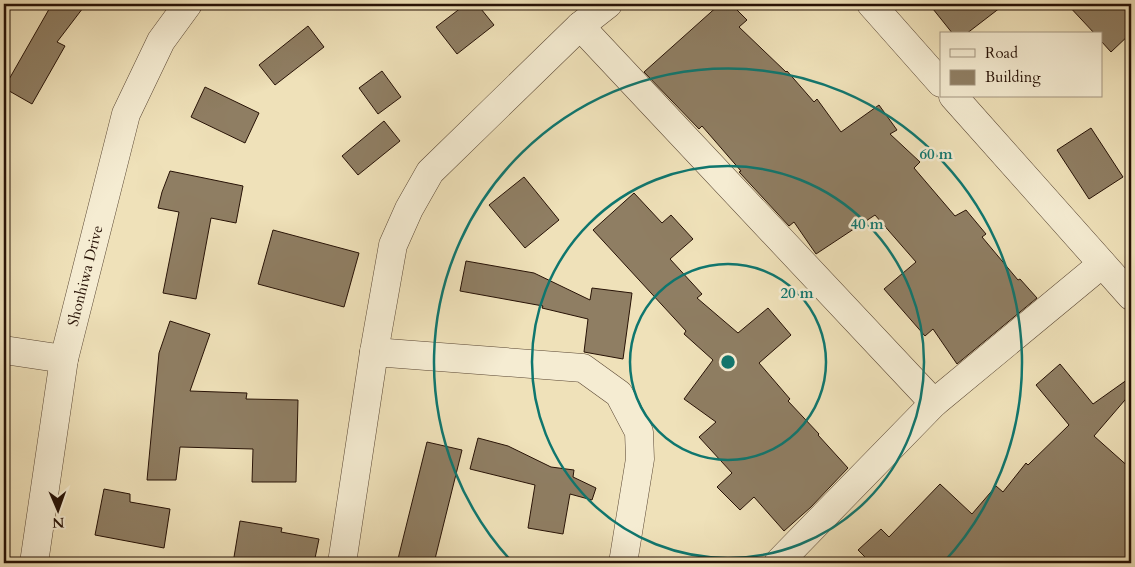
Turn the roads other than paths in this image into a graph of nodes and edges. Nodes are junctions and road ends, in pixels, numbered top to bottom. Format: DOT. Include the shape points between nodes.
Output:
graph roads {
  1 [pos="188,4"];
  2 [pos="608,4"];
  3 [pos="871,4"];
  4 [pos="580,26"];
  5 [pos="940,82"];
  6 [pos="955,98"];
  7 [pos="1102,264"];
  8 [pos="1131,296"];
  9 [pos="4,350"];
  10 [pos="374,352"];
  11 [pos="64,359"];
  12 [pos="934,403"];
  13 [pos="34,563"];
  14 [pos="342,563"];
  15 [pos="624,563"];
  16 [pos="778,563"];
  1 -- 11 [label="street, Shonhiwa Drive" via="161,41 126,114"];
  2 -- 4 [label="street"];
  3 -- 5 [label="street"];
  4 -- 10 [label="street" via="430,172 393,245"];
  4 -- 12 [label="street"];
  6 -- 7 [label="street"];
  7 -- 8 [label="street"];
  7 -- 12 [label="street"];
  9 -- 11 [label="street"];
  10 -- 14 [label="street"];
  10 -- 15 [label="street" via="583,368 619,394 639,432 640,459"];
  11 -- 13 [label="street, Shonhiwa Drive"];
  12 -- 16 [label="street"];
}
